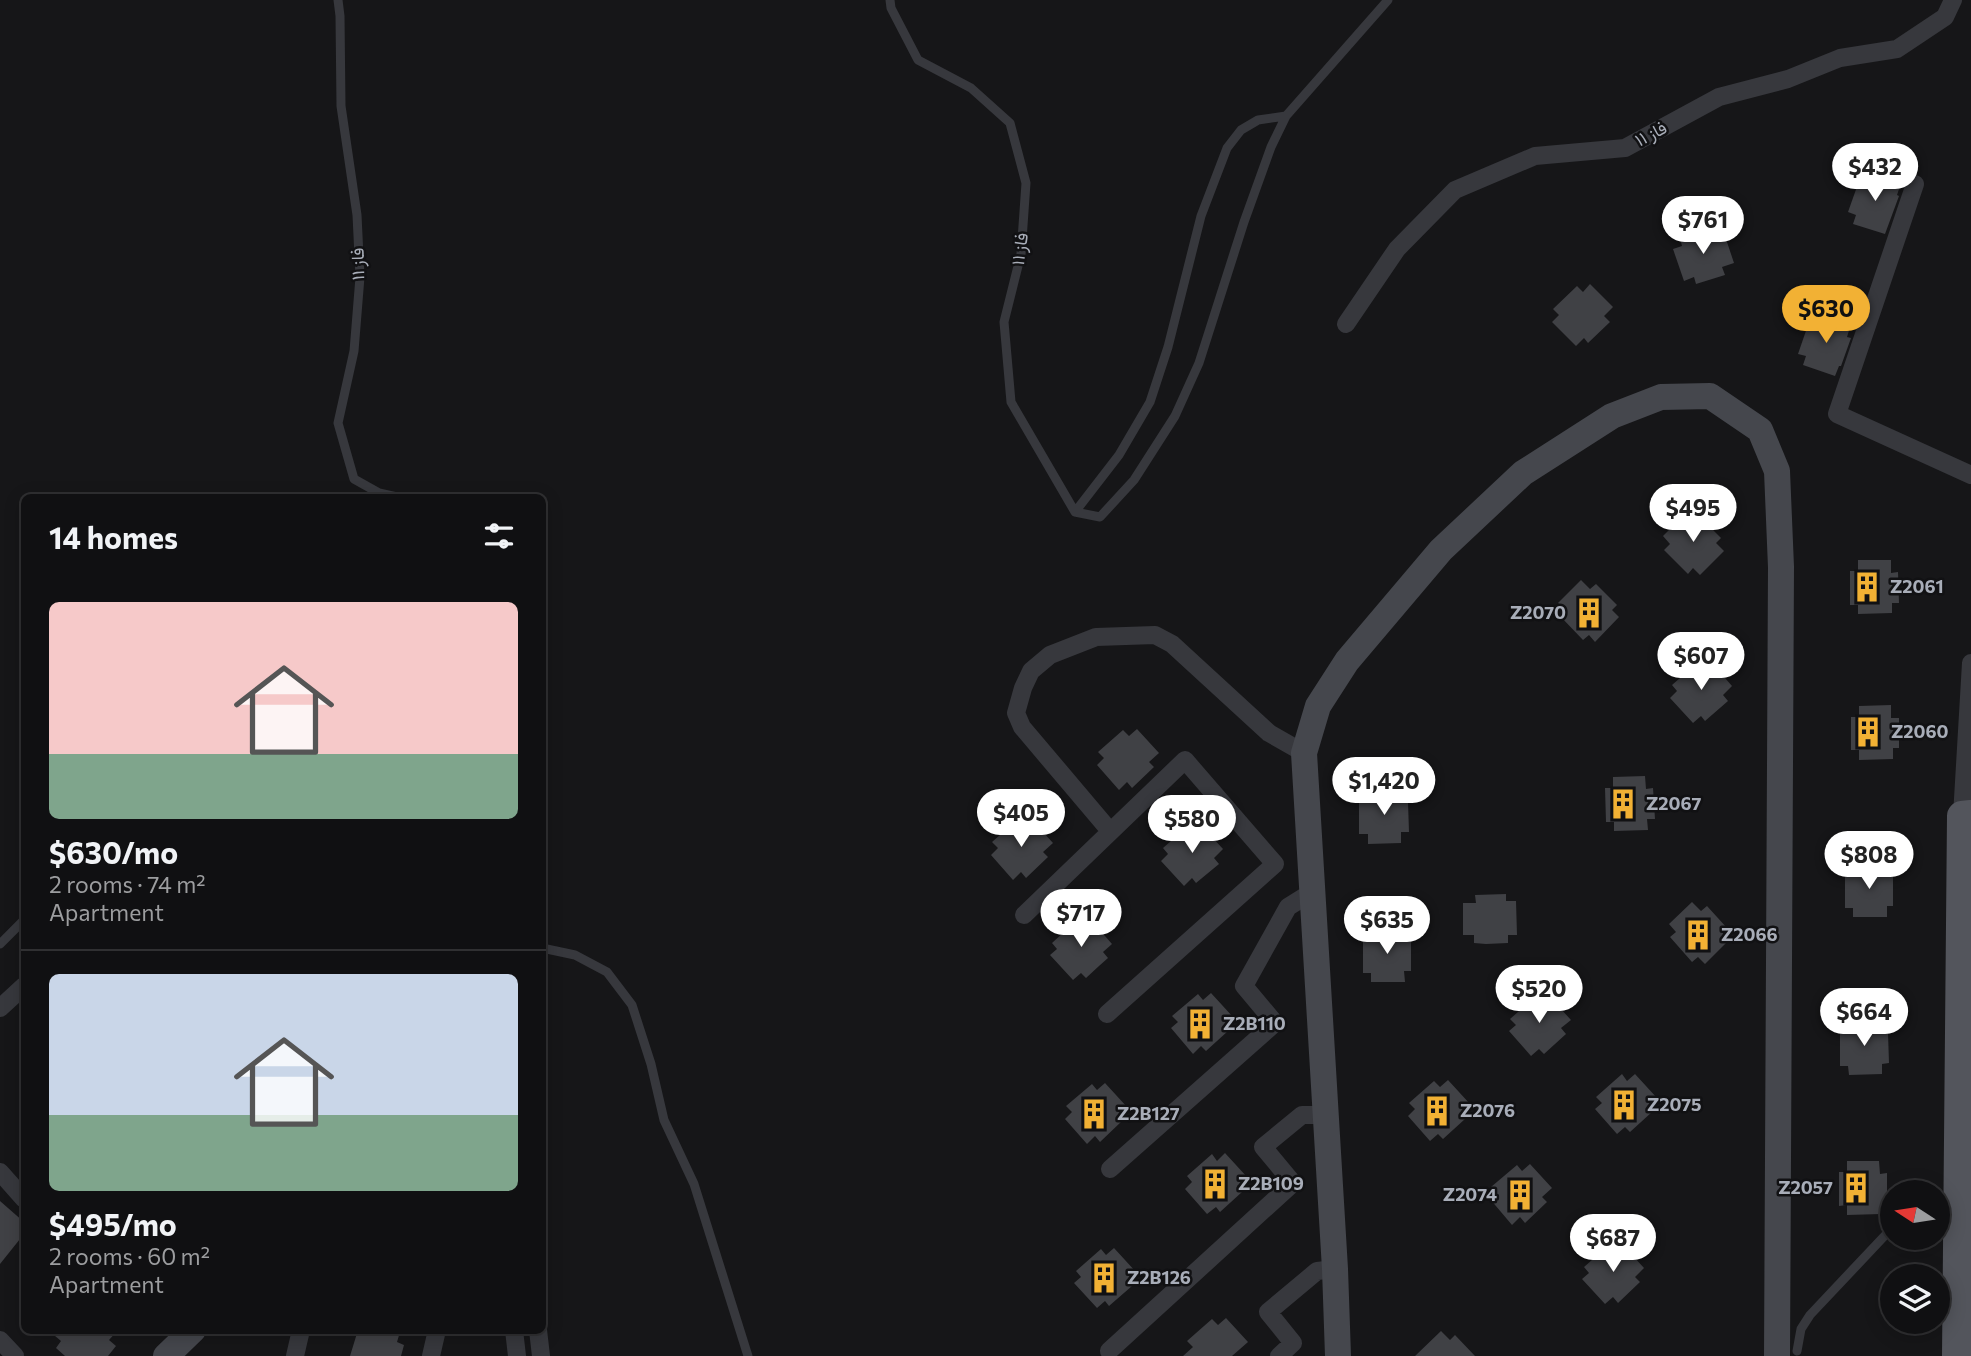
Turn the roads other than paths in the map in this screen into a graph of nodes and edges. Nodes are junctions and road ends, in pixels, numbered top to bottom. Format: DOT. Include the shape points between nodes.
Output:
graph roads {
  1 [pos="338,0"];
  2 [pos="890,0"];
  3 [pos="1388,0"];
  4 [pos="1953,0"];
  5 [pos="1286,117"];
  6 [pos="1915,184"];
  7 [pos="1346,324"];
  8 [pos="1971,475"];
  9 [pos="384,494"];
  10 [pos="1075,512"];
  11 [pos="1971,663"];
  12 [pos="1304,753"];
  13 [pos="1966,816"];
  14 [pos="1110,831"];
  15 [pos="1312,892"];
  16 [pos="1024,915"];
  17 [pos="21,923"];
  18 [pos="0,944"];
  19 [pos="546,949"];
  20 [pos="21,989"];
  21 [pos="0,1008"];
  22 [pos="1107,1014"];
  23 [pos="1325,1115"];
  24 [pos="1110,1169"];
  25 [pos="0,1172"];
  26 [pos="21,1196"];
  27 [pos="1956,1216"];
  28 [pos="1880,1241"];
  29 [pos="1335,1269"];
  30 [pos="188,1334"];
  31 [pos="301,1334"];
  32 [pos="436,1334"];
  33 [pos="514,1334"];
  34 [pos="538,1334"];
  35 [pos="0,1340"];
  36 [pos="1110,1351"];
  37 [pos="1787,1353"];
  38 [pos="15,1356"];
  39 [pos="166,1356"];
  40 [pos="295,1356"];
  41 [pos="431,1356"];
  42 [pos="517,1356"];
  43 [pos="541,1356"];
  44 [pos="748,1356"];
  45 [pos="1279,1356"];
  46 [pos="1338,1356"];
  47 [pos="1957,1356"];
  1 -- 9 [label="lane, فاز ۱۱" via="341,106 357,215 360,277 354,351 338,423 354,479"];
  2 -- 10 [label="lane, فاز ۱۱" via="918,60 971,88 1010,123 1026,183 1021,254 1004,322 1011,402"];
  3 -- 5 [label="lane"];
  4 -- 7 [label="street, فاز ۱۱" via="1945,17 1897,49 1840,58 1788,79 1719,97 1625,148 1535,156 1455,190 1397,249"];
  5 -- 10 [label="lane" via="1258,120 1241,130 1227,148 1201,216 1150,402 1119,455"];
  5 -- 10 [label="lane" via="1244,222 1199,363 1175,416 1134,480 1100,517"];
  6 -- 8 [label="street" via="1837,414"];
  11 -- 13 [label="street"];
  12 -- 14 [label="street" via="1269,733 1172,644 1155,635 1096,637 1051,654 1031,671 1016,713 1022,727"];
  12 -- 15 [label="street"];
  12 -- 37 [label="street" via="1318,706 1347,661 1441,550 1523,473 1612,416 1661,397 1710,396 1760,430 1777,471 1781,567"];
  13 -- 27 [label="main road"];
  14 -- 16 [label="street"];
  14 -- 22 [label="street" via="1185,760 1275,864"];
  15 -- 23 [label="street"];
  15 -- 24 [label="street" via="1288,907 1244,986 1275,1023"];
  17 -- 18 [label="lane"];
  19 -- 44 [label="lane" via="575,955 607,972 632,1005 664,1120 694,1184"];
  20 -- 21 [label="street"];
  23 -- 29 [label="street"];
  23 -- 36 [label="street" via="1302,1115 1263,1147 1293,1183"];
  25 -- 26 [label="street"];
  27 -- 47 [label="main road"];
  28 -- 37 [label="lane" via="1810,1315"];
  29 -- 45 [label="street" via="1317,1271 1268,1312 1293,1343"];
  29 -- 46 [label="street"];
  30 -- 39 [label="street"];
  31 -- 40 [label="street"];
  32 -- 41 [label="street"];
  33 -- 42 [label="street"];
  34 -- 43 [label="street"];
  35 -- 38 [label="street"];
}
